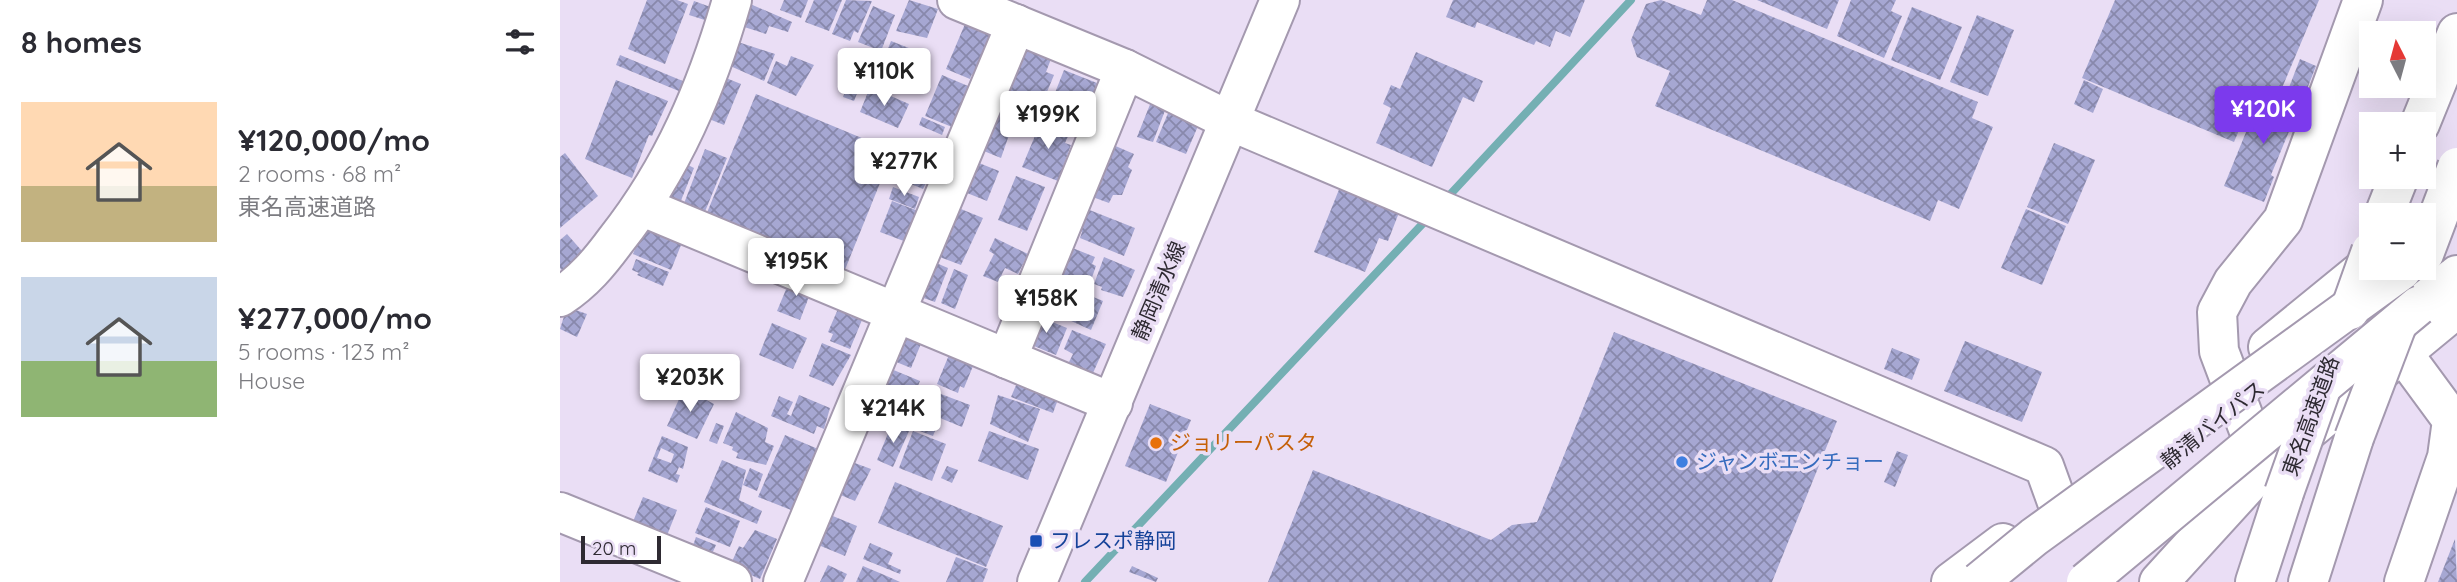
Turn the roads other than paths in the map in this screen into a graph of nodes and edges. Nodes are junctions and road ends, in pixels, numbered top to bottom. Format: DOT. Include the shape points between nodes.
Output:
graph roads {
  1 [pos="732,0"];
  2 [pos="957,0"];
  3 [pos="1280,0"];
  4 [pos="2363,0"];
  5 [pos="1016,24"];
  6 [pos="2457,33"];
  7 [pos="1125,69"];
  8 [pos="2425,112"];
  9 [pos="1230,121"];
  10 [pos="2457,167"];
  11 [pos="2457,193"];
  12 [pos="2436,203"];
  13 [pos="643,207"];
  14 [pos="2436,210"];
  15 [pos="2457,226"];
  16 [pos="2436,239"];
  17 [pos="2457,275"];
  18 [pos="2374,280"];
  19 [pos="2377,280"];
  20 [pos="2380,280"];
  21 [pos="2391,280"];
  22 [pos="2397,280"];
  23 [pos="560,297"];
  24 [pos="2418,306"];
  25 [pos="2457,308"];
  26 [pos="896,314"];
  27 [pos="2402,352"];
  28 [pos="1007,359"];
  29 [pos="2228,380"];
  30 [pos="1113,402"];
  31 [pos="2273,480"];
  32 [pos="2057,502"];
  33 [pos="560,512"];
  34 [pos="674,571"];
  35 [pos="732,582"];
  36 [pos="783,582"];
  37 [pos="1037,582"];
  38 [pos="1951,582"];
  39 [pos="1979,582"];
  40 [pos="2022,582"];
  41 [pos="2086,582"];
  42 [pos="2127,582"];
  43 [pos="2159,582"];
  44 [pos="2255,582"];
  45 [pos="2308,582"];
  46 [pos="2404,582"];
  1 -- 13 [label="main road" via="685,134"];
  2 -- 5 [label="main road"];
  3 -- 9 [label="main road, 静岡清水線"];
  4 -- 29 [label="main road" via="2284,220 2234,282 2217,312 2219,351"];
  5 -- 7 [label="main road"];
  5 -- 26 [label="main road"];
  6 -- 8 [label="main road"];
  7 -- 9 [label="main road"];
  7 -- 28 [label="main road"];
  9 -- 30 [label="main road, 静岡清水線"];
  9 -- 32 [label="main road" via="2044,466"];
  10 -- 12 [label="main road, 東名高速道路, bridge"];
  11 -- 14 [label="main road"];
  13 -- 23 [label="main road" via="584,281"];
  13 -- 26 [label="main road"];
  15 -- 16 [label="main road, 静清バイパス"];
  17 -- 24 [label="main road, 静清バイパス"];
  18 -- 29 [label="main road"];
  19 -- 39 [label="main road, bridge"];
  20 -- 40 [label="main road, 静清バイパス, bridge"];
  21 -- 31 [label="main road, 東名高速道路, bridge"];
  22 -- 45 [label="main road, 東名高速道路, bridge"];
  24 -- 41 [label="main road, 静清バイパス, bridge"];
  24 -- 42 [label="main road, bridge" via="2226,495"];
  25 -- 27 [label="main road"];
  26 -- 28 [label="main road"];
  26 -- 36 [label="main road"];
  27 -- 31 [label="main road"];
  27 -- 46 [label="main road" via="2452,420 2447,457"];
  28 -- 30 [label="main road"];
  29 -- 31 [label="main road"];
  29 -- 32 [label="main road"];
  30 -- 37 [label="main road, 静岡清水線"];
  31 -- 43 [label="main road"];
  31 -- 44 [label="main road, 東名高速道路"];
  32 -- 38 [label="main road"];
  33 -- 34 [label="main road"];
  34 -- 35 [label="main road"];
}
